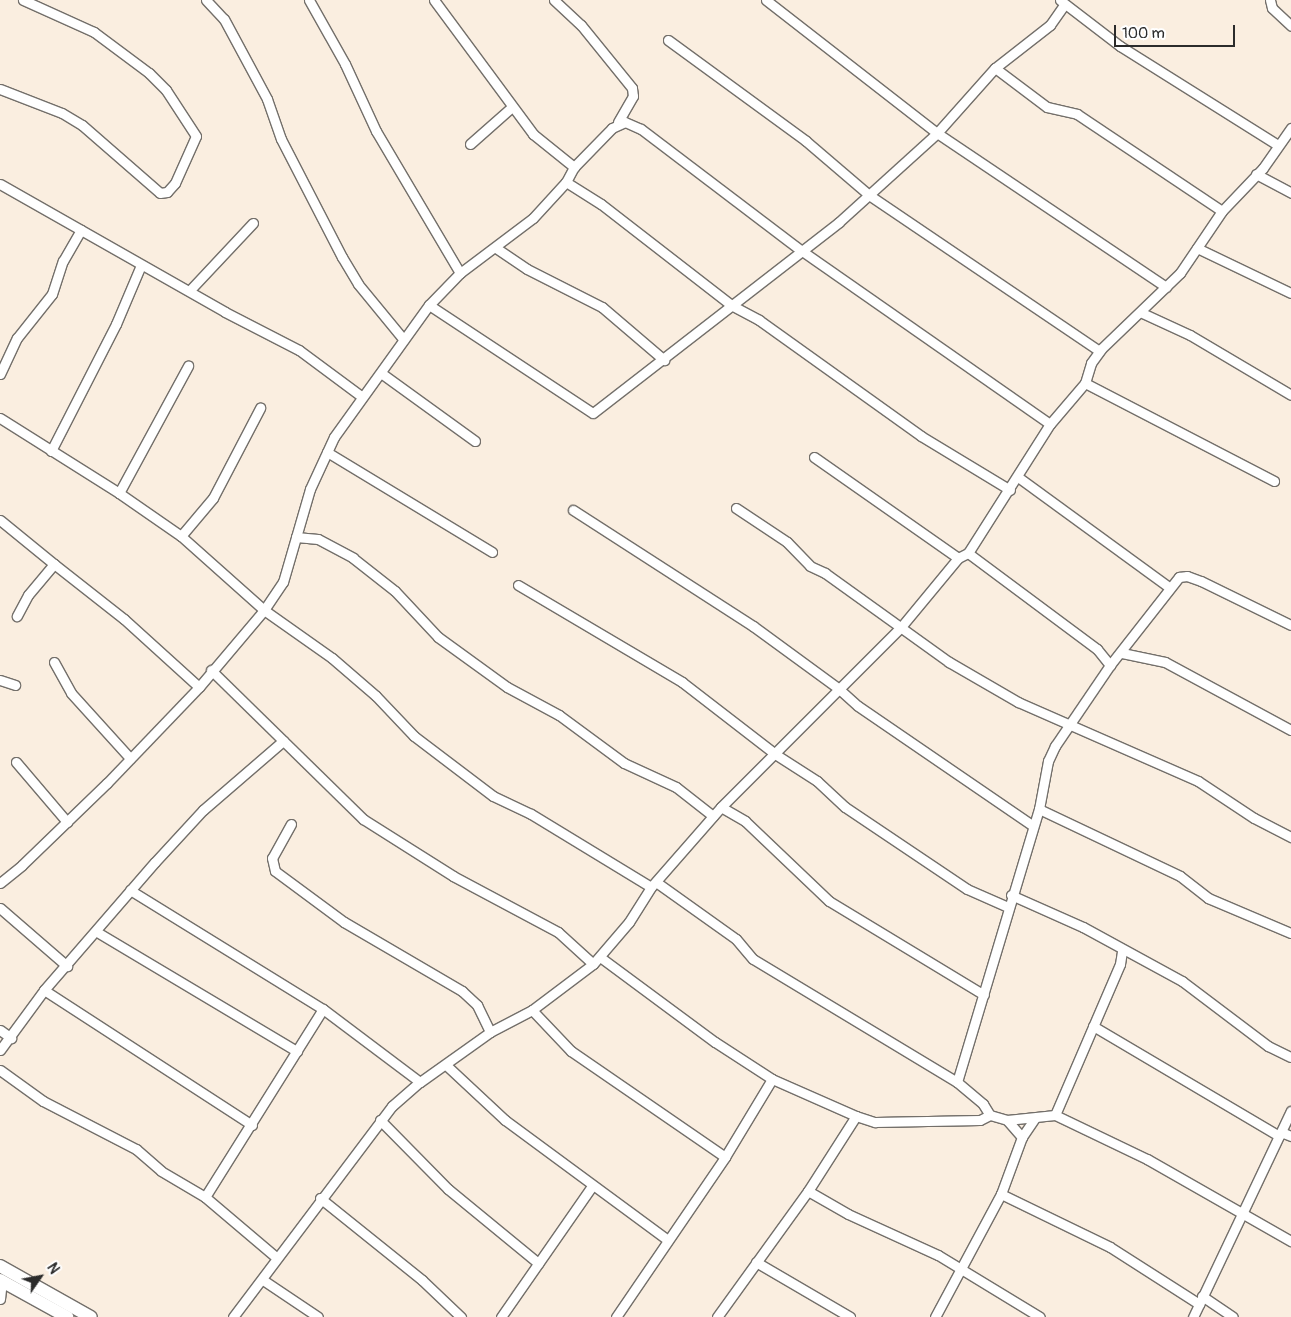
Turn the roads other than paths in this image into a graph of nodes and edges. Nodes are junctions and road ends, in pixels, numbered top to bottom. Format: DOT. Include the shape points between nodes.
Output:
graph roads {
  1 [pos="23,0"];
  2 [pos="206,0"];
  3 [pos="309,0"];
  4 [pos="434,0"];
  5 [pos="554,0"];
  6 [pos="766,0"];
  7 [pos="1270,0"];
  8 [pos="1062,3"];
  9 [pos="1291,26"];
  10 [pos="668,40"];
  11 [pos="994,68"];
  12 [pos="0,89"];
  13 [pos="512,107"];
  14 [pos="618,122"];
  15 [pos="1291,128"];
  16 [pos="937,133"];
  17 [pos="470,144"];
  18 [pos="1278,145"];
  19 [pos="574,166"];
  20 [pos="1256,174"];
  21 [pos="566,182"];
  22 [pos="0,184"];
  23 [pos="1291,193"];
  24 [pos="869,195"];
  25 [pos="1222,211"];
  26 [pos="253,224"];
  27 [pos="81,230"];
  28 [pos="496,248"];
  29 [pos="1197,248"];
  30 [pos="802,251"];
  31 [pos="141,265"];
  32 [pos="460,273"];
  33 [pos="1166,287"];
  34 [pos="190,290"];
  35 [pos="1291,293"];
  36 [pos="731,304"];
  37 [pos="429,305"];
  38 [pos="1140,312"];
  39 [pos="404,340"];
  40 [pos="1099,351"];
  41 [pos="664,360"];
  42 [pos="188,366"];
  43 [pos="381,373"];
  44 [pos="0,374"];
  45 [pos="1085,383"];
  46 [pos="1291,395"];
  47 [pos="361,396"];
  48 [pos="260,408"];
  49 [pos="0,418"];
  50 [pos="1050,424"];
  51 [pos="474,442"];
  52 [pos="52,451"];
  53 [pos="327,452"];
  54 [pos="814,457"];
  55 [pos="1018,478"];
  56 [pos="1274,481"];
  57 [pos="1010,490"];
  58 [pos="119,492"];
  59 [pos="736,508"];
  60 [pos="573,510"];
  61 [pos="0,520"];
  62 [pos="181,536"];
  63 [pos="296,537"];
  64 [pos="492,552"];
  65 [pos="968,553"];
  66 [pos="958,558"];
  67 [pos="54,564"];
  68 [pos="518,585"];
  69 [pos="1169,587"];
  70 [pos="264,610"];
  71 [pos="17,616"];
  72 [pos="1291,625"];
  73 [pos="900,627"];
  74 [pos="1122,653"];
  75 [pos="54,662"];
  76 [pos="1110,665"];
  77 [pos="211,670"];
  78 [pos="0,680"];
  79 [pos="15,685"];
  80 [pos="199,687"];
  81 [pos="839,689"];
  82 [pos="1069,725"];
  83 [pos="1291,730"];
  84 [pos="284,741"];
  85 [pos="775,754"];
  86 [pos="130,758"];
  87 [pos="16,762"];
  88 [pos="721,807"];
  89 [pos="1039,809"];
  90 [pos="713,816"];
  91 [pos="67,822"];
  92 [pos="291,824"];
  93 [pos="1033,826"];
  94 [pos="1291,837"];
  95 [pos="0,882"];
  96 [pos="653,884"];
  97 [pos="130,890"];
  98 [pos="1011,895"];
  99 [pos="1008,907"];
  100 [pos="0,908"];
  101 [pos="97,932"];
  102 [pos="1291,933"];
  103 [pos="1122,951"];
  104 [pos="597,960"];
  105 [pos="67,966"];
  106 [pos="44,990"];
  107 [pos="984,995"];
  108 [pos="323,1009"];
  109 [pos="532,1010"];
  110 [pos="1093,1026"];
  111 [pos="0,1030"];
  112 [pos="490,1032"];
  113 [pos="11,1038"];
  114 [pos="0,1050"];
  115 [pos="296,1051"];
  116 [pos="1291,1057"];
  117 [pos="446,1065"];
  118 [pos="0,1070"];
  119 [pos="772,1079"];
  120 [pos="420,1082"];
  121 [pos="957,1082"];
  122 [pos="1291,1111"];
  123 [pos="990,1115"];
  124 [pos="1055,1115"];
  125 [pos="856,1116"];
  126 [pos="1035,1118"];
  127 [pos="380,1120"];
  128 [pos="1008,1120"];
  129 [pos="252,1125"];
  130 [pos="1280,1134"];
  131 [pos="1291,1136"];
  132 [pos="1022,1137"];
  133 [pos="725,1157"];
  134 [pos="592,1186"];
  135 [pos="808,1190"];
  136 [pos="1001,1194"];
  137 [pos="205,1197"];
  138 [pos="320,1198"];
  139 [pos="1242,1213"];
  140 [pos="668,1240"];
  141 [pos="1291,1242"];
  142 [pos="277,1258"];
  143 [pos="756,1262"];
  144 [pos="538,1263"];
  145 [pos="0,1266"];
  146 [pos="963,1270"];
  147 [pos="1,1280"];
  148 [pos="263,1280"];
  149 [pos="0,1298"];
  150 [pos="1200,1300"];
  151 [pos="67,1317"];
  152 [pos="91,1317"];
  153 [pos="233,1317"];
  154 [pos="318,1317"];
  155 [pos="461,1317"];
  156 [pos="501,1317"];
  157 [pos="616,1317"];
  158 [pos="717,1317"];
  159 [pos="850,1317"];
  160 [pos="935,1317"];
  161 [pos="1040,1317"];
  162 [pos="1193,1317"];
  163 [pos="1233,1317"];
  1 -- 12 [label="street" via="94,32 149,74 166,90 196,136 174,183 168,192 160,193 82,125 62,113"];
  2 -- 39 [label="street" via="224,19 267,99 281,139 342,257 358,284"];
  3 -- 32 [label="street" via="345,64 376,131"];
  4 -- 13 [label="street"];
  5 -- 14 [label="street" via="581,25 632,88 633,96"];
  6 -- 16 [label="street"];
  7 -- 9 [label="street" via="1272,8"];
  8 -- 11 [label="street" via="1041,34"];
  8 -- 18 [label="street" via="1120,46"];
  10 -- 24 [label="street" via="806,141"];
  11 -- 16 [label="street"];
  11 -- 25 [label="street" via="1048,108 1077,114"];
  13 -- 17 [label="street"];
  13 -- 19 [label="street" via="533,134"];
  14 -- 19 [label="street"];
  14 -- 30 [label="street" via="641,129"];
  15 -- 18 [label="street"];
  16 -- 24 [label="street"];
  16 -- 33 [label="street"];
  18 -- 20 [label="street"];
  19 -- 21 [label="street"];
  20 -- 23 [label="street"];
  20 -- 25 [label="street"];
  21 -- 28 [label="street" via="533,218"];
  21 -- 36 [label="street" via="601,204"];
  22 -- 27 [label="street"];
  24 -- 30 [label="street"];
  24 -- 40 [label="street"];
  25 -- 29 [label="street"];
  26 -- 34 [label="street"];
  27 -- 31 [label="street"];
  27 -- 44 [label="street" via="63,261 52,294 17,338"];
  28 -- 32 [label="street"];
  28 -- 41 [label="street" via="527,269 602,307"];
  29 -- 33 [label="street"];
  29 -- 35 [label="street"];
  30 -- 36 [label="street"];
  30 -- 50 [label="street"];
  31 -- 34 [label="street"];
  31 -- 52 [label="street" via="116,324"];
  32 -- 37 [label="street"];
  33 -- 38 [label="street"];
  34 -- 47 [label="street" via="299,350"];
  36 -- 41 [label="street"];
  36 -- 57 [label="street" via="759,320 921,436"];
  37 -- 39 [label="street"];
  37 -- 41 [label="street" via="590,412 598,411"];
  38 -- 40 [label="street"];
  38 -- 46 [label="street" via="1190,335"];
  39 -- 43 [label="street"];
  40 -- 45 [label="street" via="1091,363"];
  42 -- 58 [label="street"];
  43 -- 47 [label="street"];
  43 -- 51 [label="street"];
  45 -- 50 [label="street"];
  45 -- 56 [label="street"];
  47 -- 53 [label="street"];
  48 -- 62 [label="street" via="213,498"];
  49 -- 52 [label="street"];
  50 -- 55 [label="street"];
  52 -- 58 [label="street"];
  53 -- 63 [label="street" via="310,490"];
  53 -- 64 [label="street"];
  54 -- 66 [label="street"];
  55 -- 57 [label="street"];
  55 -- 69 [label="street"];
  57 -- 65 [label="street"];
  58 -- 62 [label="street"];
  59 -- 73 [label="street" via="787,542 810,566 825,573"];
  60 -- 81 [label="street" via="753,626"];
  61 -- 67 [label="street"];
  62 -- 70 [label="street"];
  63 -- 70 [label="street" via="280,587"];
  63 -- 90 [label="street" via="318,539 353,558 394,591 438,637 508,687 559,715 624,763 676,787"];
  65 -- 66 [label="street"];
  65 -- 76 [label="street" via="1097,649"];
  66 -- 73 [label="street"];
  67 -- 71 [label="street" via="28,595"];
  67 -- 80 [label="street" via="124,619"];
  68 -- 85 [label="street" via="682,682"];
  69 -- 72 [label="street" via="1179,577 1187,576"];
  69 -- 74 [label="street"];
  70 -- 77 [label="street"];
  70 -- 96 [label="street" via="332,658 376,696 414,736 493,796"];
  73 -- 81 [label="street"];
  73 -- 82 [label="street" via="930,650 1018,702"];
  74 -- 76 [label="street"];
  74 -- 83 [label="street" via="1165,662"];
  75 -- 86 [label="street" via="71,693"];
  76 -- 82 [label="street"];
  77 -- 80 [label="street"];
  77 -- 84 [label="street"];
  78 -- 79 [label="street"];
  80 -- 86 [label="street"];
  81 -- 85 [label="street"];
  81 -- 93 [label="street" via="852,702"];
  82 -- 89 [label="street" via="1048,761"];
  82 -- 94 [label="street" via="1198,781 1254,818"];
  84 -- 97 [label="street" via="203,810"];
  84 -- 104 [label="street" via="363,819 453,876 558,932"];
  85 -- 88 [label="street"];
  85 -- 99 [label="street" via="817,781 845,807 968,889"];
  86 -- 91 [label="street"];
  87 -- 91 [label="street"];
  88 -- 90 [label="street"];
  88 -- 107 [label="street" via="745,821 829,901"];
  89 -- 93 [label="street"];
  89 -- 102 [label="street" via="1180,876 1208,898"];
  90 -- 96 [label="street"];
  91 -- 95 [label="street"];
  92 -- 112 [label="street" via="272,858 275,871 344,922 462,991 477,1005"];
  93 -- 98 [label="street"];
  96 -- 104 [label="street" via="629,922"];
  96 -- 121 [label="street" via="736,939 753,959"];
  97 -- 101 [label="street"];
  97 -- 108 [label="street"];
  98 -- 99 [label="street"];
  98 -- 103 [label="street" via="1083,927"];
  99 -- 107 [label="street"];
  100 -- 105 [label="street"];
  101 -- 105 [label="street"];
  101 -- 115 [label="street"];
  103 -- 110 [label="street"];
  103 -- 116 [label="street" via="1196,990 1268,1046"];
  104 -- 109 [label="street"];
  104 -- 119 [label="street"];
  105 -- 106 [label="street"];
  106 -- 113 [label="street"];
  106 -- 129 [label="street"];
  107 -- 121 [label="street"];
  108 -- 115 [label="street"];
  108 -- 120 [label="street"];
  109 -- 112 [label="street"];
  109 -- 133 [label="street" via="571,1052"];
  110 -- 124 [label="street"];
  110 -- 130 [label="street"];
  111 -- 113 [label="street"];
  112 -- 117 [label="street"];
  113 -- 114 [label="street"];
  115 -- 129 [label="street"];
  117 -- 120 [label="street"];
  117 -- 134 [label="street" via="505,1120"];
  118 -- 137 [label="street" via="43,1101 136,1149 161,1171"];
  119 -- 125 [label="street"];
  119 -- 133 [label="street"];
  120 -- 127 [label="street"];
  121 -- 123 [label="street" via="983,1104"];
  122 -- 130 [label="street"];
  123 -- 125 [label="street" via="980,1120 875,1122"];
  123 -- 128 [label="street"];
  124 -- 126 [label="street"];
  124 -- 139 [label="street" via="1147,1158"];
  125 -- 135 [label="street"];
  126 -- 128 [label="street"];
  126 -- 132 [label="street"];
  127 -- 138 [label="street"];
  127 -- 144 [label="street" via="448,1188"];
  128 -- 132 [label="street"];
  129 -- 137 [label="street"];
  130 -- 131 [label="street"];
  130 -- 139 [label="street"];
  132 -- 136 [label="street"];
  133 -- 140 [label="street"];
  134 -- 140 [label="street"];
  134 -- 144 [label="street"];
  135 -- 143 [label="street"];
  135 -- 146 [label="street" via="848,1214"];
  136 -- 146 [label="street"];
  136 -- 150 [label="street" via="1110,1247"];
  137 -- 142 [label="street"];
  138 -- 142 [label="street"];
  138 -- 155 [label="street" via="422,1280"];
  139 -- 141 [label="street"];
  139 -- 150 [label="street"];
  140 -- 157 [label="street"];
  142 -- 148 [label="street"];
  143 -- 158 [label="street"];
  143 -- 159 [label="street"];
  144 -- 156 [label="street"];
  145 -- 152 [label="highway"];
  146 -- 160 [label="street"];
  146 -- 161 [label="street" via="1027,1306"];
  147 -- 149 [label="street"];
  147 -- 151 [label="highway"];
  148 -- 153 [label="street"];
  148 -- 154 [label="street"];
  150 -- 162 [label="street"];
  150 -- 163 [label="street"];
}
